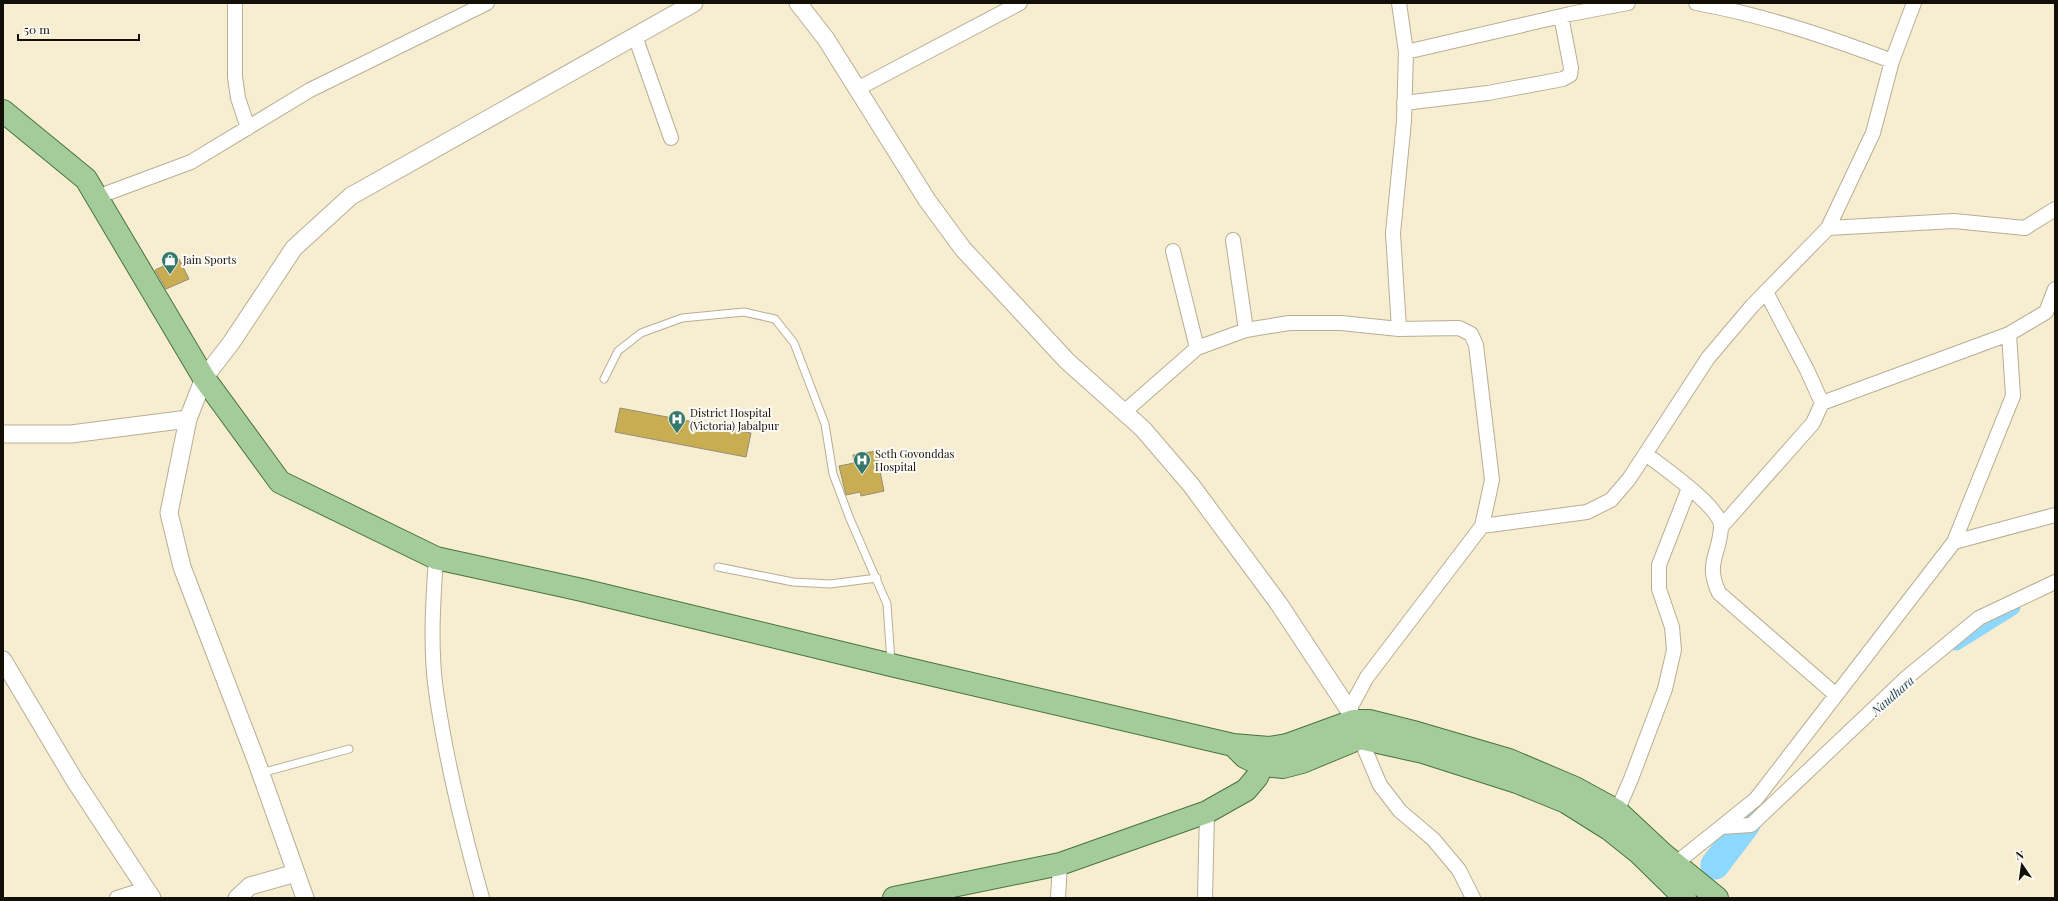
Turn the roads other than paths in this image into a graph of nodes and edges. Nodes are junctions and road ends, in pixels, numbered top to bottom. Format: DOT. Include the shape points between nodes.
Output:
graph roads {
  1 [pos="235,3"];
  2 [pos="487,3"];
  3 [pos="694,3"];
  4 [pos="798,3"];
  5 [pos="1020,3"];
  6 [pos="1399,3"];
  7 [pos="1628,3"];
  8 [pos="1696,3"];
  9 [pos="1914,3"];
  10 [pos="1566,11"];
  11 [pos="635,36"];
  12 [pos="1406,52"];
  13 [pos="1892,61"];
  14 [pos="857,89"];
  15 [pos="1404,103"];
  16 [pos="3,111"];
  17 [pos="248,128"];
  18 [pos="671,138"];
  19 [pos="97,197"];
  20 [pos="2055,209"];
  21 [pos="1828,228"];
  22 [pos="1233,240"];
  23 [pos="1173,251"];
  24 [pos="2055,289"];
  25 [pos="1766,292"];
  26 [pos="1400,329"];
  27 [pos="1246,330"];
  28 [pos="2009,334"];
  29 [pos="1197,348"];
  30 [pos="204,378"];
  31 [pos="604,379"];
  32 [pos="1822,403"];
  33 [pos="1124,412"];
  34 [pos="188,420"];
  35 [pos="3,434"];
  36 [pos="1646,454"];
  37 [pos="1689,488"];
  38 [pos="2055,515"];
  39 [pos="1482,526"];
  40 [pos="1721,527"];
  41 [pos="1954,542"];
  42 [pos="436,558"];
  43 [pos="718,567"];
  44 [pos="877,578"];
  45 [pos="2055,582"];
  46 [pos="3,660"];
  47 [pos="891,665"];
  48 [pos="1836,695"];
  49 [pos="1354,723"];
  50 [pos="350,749"];
  51 [pos="1266,756"];
  52 [pos="261,773"];
  53 [pos="1207,812"];
  54 [pos="1613,820"];
  55 [pos="1721,827"];
  56 [pos="1060,864"];
  57 [pos="1675,864"];
  58 [pos="296,873"];
  59 [pos="149,894"];
  60 [pos="1677,895"];
  61 [pos="117,898"];
  62 [pos="237,898"];
  63 [pos="305,898"];
  64 [pos="482,898"];
  65 [pos="894,898"];
  66 [pos="1058,898"];
  67 [pos="1205,898"];
  68 [pos="1473,898"];
  69 [pos="1717,898"];
  1 -- 17 [label="street" via="235,77 238,98"];
  2 -- 17 [label="street" via="310,90"];
  3 -- 11 [label="street"];
  4 -- 14 [label="street" via="826,39"];
  5 -- 14 [label="street"];
  6 -- 12 [label="street"];
  7 -- 10 [label="street"];
  8 -- 13 [label="street" via="1737,10 1838,41"];
  9 -- 13 [label="street"];
  10 -- 12 [label="street"];
  10 -- 15 [label="street" via="1571,68 1570,75 1563,79 1488,93"];
  11 -- 18 [label="street"];
  11 -- 30 [label="street" via="351,196 294,248 231,343"];
  12 -- 15 [label="street"];
  13 -- 21 [label="street" via="1873,133"];
  14 -- 33 [label="street" via="927,200 963,249 1068,361"];
  15 -- 26 [label="street" via="1393,233"];
  16 -- 19 [label="main road" via="86,179"];
  17 -- 19 [label="street" via="191,162"];
  19 -- 30 [label="main road"];
  20 -- 21 [label="street" via="2025,228 1954,221"];
  21 -- 25 [label="street"];
  22 -- 27 [label="street"];
  23 -- 29 [label="street" via="1184,304"];
  24 -- 28 [label="street" via="2046,312"];
  25 -- 32 [label="street" via="1808,370"];
  25 -- 36 [label="street" via="1708,358"];
  26 -- 27 [label="street" via="1341,323 1289,323"];
  26 -- 39 [label="street" via="1459,328 1471,334 1476,345 1492,480"];
  27 -- 29 [label="street"];
  28 -- 32 [label="street"];
  28 -- 41 [label="street" via="2013,396"];
  29 -- 33 [label="street"];
  30 -- 34 [label="street"];
  30 -- 42 [label="main road" via="280,482"];
  31 -- 44 [label="lane" via="618,351 641,333 682,318 744,312 775,319 794,343 825,424 833,474"];
  32 -- 40 [label="street" via="1813,423"];
  33 -- 49 [label="street" via="1191,485 1278,604"];
  34 -- 35 [label="street" via="71,434"];
  34 -- 52 [label="street" via="169,513 182,567"];
  36 -- 37 [label="street"];
  36 -- 39 [label="street" via="1611,500 1587,512"];
  37 -- 40 [label="street" via="1717,514"];
  37 -- 54 [label="street" via="1660,565 1659,589 1672,627 1674,650 1664,689"];
  38 -- 41 [label="street"];
  39 -- 49 [label="street" via="1367,677"];
  40 -- 48 [label="street" via="1713,559 1712,579 1719,593"];
  41 -- 48 [label="street"];
  42 -- 47 [label="main road" via="582,590"];
  42 -- 64 [label="street" via="432,618 436,690 458,812"];
  43 -- 44 [label="lane" via="793,582 830,584"];
  44 -- 47 [label="lane" via="887,604"];
  45 -- 55 [label="street" via="1979,618 1905,679 1752,825"];
  46 -- 59 [label="street" via="74,781"];
  47 -- 51 [label="main road" via="1233,745 1245,757"];
  48 -- 55 [label="street" via="1756,799"];
  49 -- 51 [label="main road" via="1302,762 1283,766"];
  49 -- 54 [label="main road" via="1423,752 1517,782"];
  49 -- 68 [label="street" via="1380,785 1400,811 1433,840 1459,870"];
  50 -- 52 [label="lane"];
  51 -- 53 [label="main road" via="1257,777 1246,790"];
  52 -- 58 [label="street"];
  53 -- 56 [label="main road"];
  53 -- 67 [label="street"];
  54 -- 57 [label="main road"];
  54 -- 60 [label="main road"];
  55 -- 57 [label="street"];
  56 -- 65 [label="main road"];
  56 -- 66 [label="street"];
  57 -- 69 [label="main road"];
  58 -- 62 [label="street" via="250,886"];
  58 -- 63 [label="street"];
  59 -- 61 [label="street"];
}
